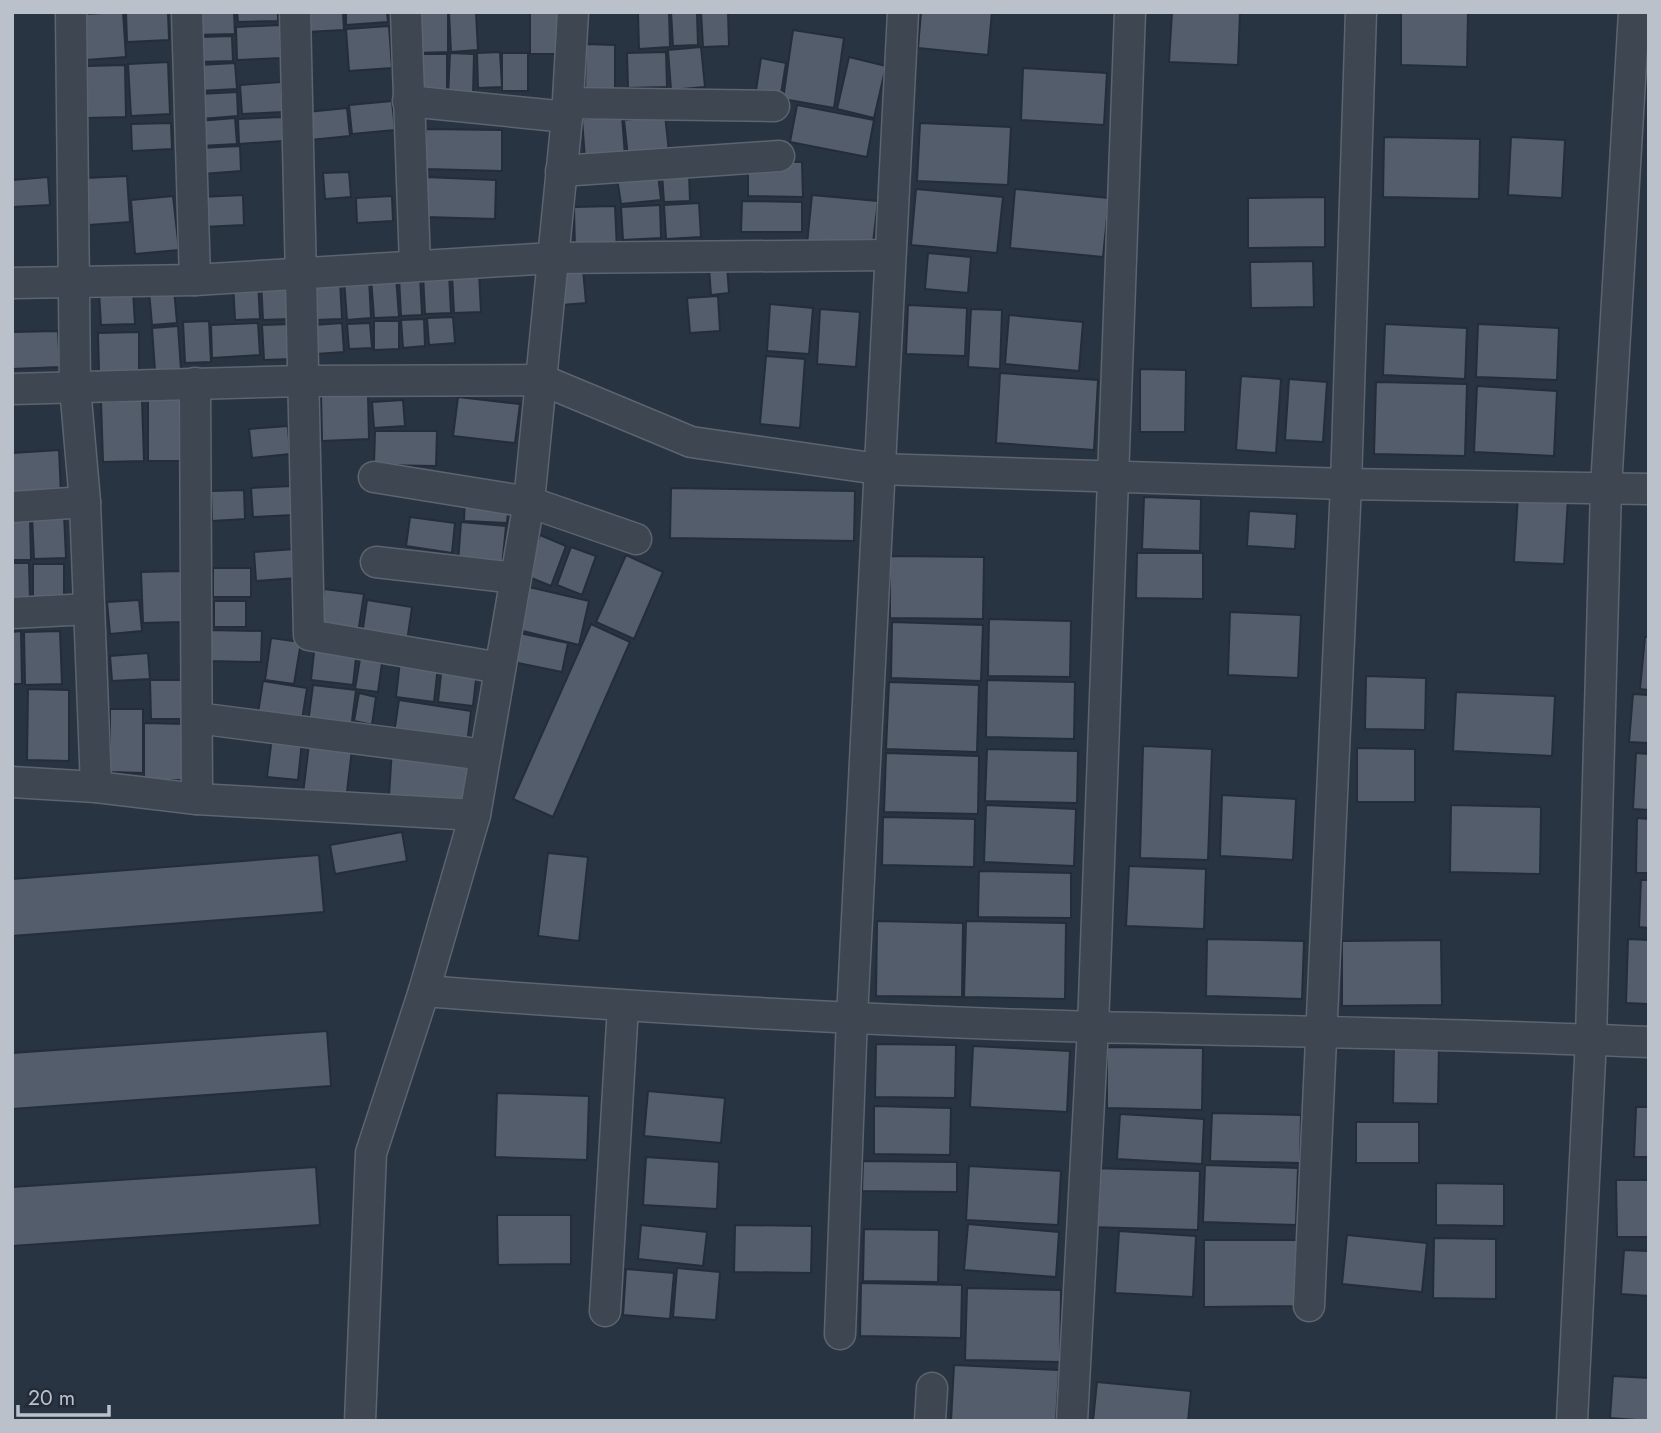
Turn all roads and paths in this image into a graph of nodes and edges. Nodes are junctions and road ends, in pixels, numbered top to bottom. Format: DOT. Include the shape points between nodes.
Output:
graph roads {
  1 [pos="71,12"];
  2 [pos="187,12"];
  3 [pos="295,12"];
  4 [pos="406,12"];
  5 [pos="573,12"];
  6 [pos="903,12"];
  7 [pos="1130,12"];
  8 [pos="1361,12"];
  9 [pos="1634,12"];
  10 [pos="408,102"];
  11 [pos="774,106"];
  12 [pos="567,110"];
  13 [pos="779,156"];
  14 [pos="561,171"];
  15 [pos="890,255"];
  16 [pos="552,258"];
  17 [pos="415,265"];
  18 [pos="302,273"];
  19 [pos="195,280"];
  20 [pos="12,282"];
  21 [pos="74,282"];
  22 [pos="542,380"];
  23 [pos="302,381"];
  24 [pos="195,383"];
  25 [pos="75,387"];
  26 [pos="12,389"];
  27 [pos="878,469"];
  28 [pos="1113,475"];
  29 [pos="374,477"];
  30 [pos="1346,484"];
  31 [pos="1606,488"];
  32 [pos="1649,489"];
  33 [pos="85,502"];
  34 [pos="529,502"];
  35 [pos="12,506"];
  36 [pos="636,539"];
  37 [pos="376,562"];
  38 [pos="515,578"];
  39 [pos="89,609"];
  40 [pos="12,613"];
  41 [pos="500,668"];
  42 [pos="197,718"];
  43 [pos="485,755"];
  44 [pos="12,782"];
  45 [pos="96,787"];
  46 [pos="197,799"];
  47 [pos="475,815"];
  48 [pos="424,991"];
  49 [pos="623,1006"];
  50 [pos="852,1017"];
  51 [pos="1093,1027"];
  52 [pos="1320,1031"];
  53 [pos="1591,1040"];
  54 [pos="1649,1042"];
  55 [pos="1309,1306"];
  56 [pos="605,1311"];
  57 [pos="839,1334"];
  58 [pos="932,1388"];
  59 [pos="360,1421"];
  60 [pos="930,1421"];
  61 [pos="1072,1421"];
  62 [pos="1572,1421"];
  1 -- 21 [label="street"];
  2 -- 19 [label="street"];
  3 -- 18 [label="street"];
  4 -- 10 [label="street"];
  5 -- 12 [label="street"];
  6 -- 15 [label="street"];
  7 -- 28 [label="street"];
  8 -- 30 [label="street"];
  9 -- 31 [label="street"];
  10 -- 12 [label="street"];
  10 -- 17 [label="street"];
  11 -- 12 [label="street"];
  12 -- 14 [label="street"];
  13 -- 14 [label="street"];
  14 -- 16 [label="street"];
  15 -- 16 [label="street"];
  15 -- 27 [label="street"];
  16 -- 17 [label="street"];
  16 -- 22 [label="street"];
  17 -- 18 [label="street"];
  18 -- 19 [label="street"];
  18 -- 23 [label="street"];
  19 -- 21 [label="street"];
  20 -- 21 [label="street"];
  21 -- 25 [label="street"];
  22 -- 23 [label="street"];
  22 -- 27 [label="street" via="691,442"];
  22 -- 34 [label="street"];
  23 -- 24 [label="street"];
  23 -- 41 [label="street" via="309,635"];
  24 -- 25 [label="street"];
  24 -- 42 [label="street"];
  25 -- 26 [label="street"];
  25 -- 33 [label="street"];
  27 -- 28 [label="street"];
  27 -- 50 [label="street"];
  28 -- 30 [label="street"];
  28 -- 51 [label="street"];
  29 -- 34 [label="street"];
  30 -- 31 [label="street"];
  30 -- 52 [label="street"];
  31 -- 32 [label="street"];
  31 -- 53 [label="street"];
  33 -- 35 [label="street"];
  33 -- 39 [label="street"];
  34 -- 36 [label="street"];
  34 -- 38 [label="street"];
  37 -- 38 [label="street"];
  38 -- 41 [label="street"];
  39 -- 40 [label="street"];
  39 -- 45 [label="street"];
  41 -- 43 [label="street"];
  42 -- 43 [label="street"];
  42 -- 46 [label="street"];
  43 -- 47 [label="street"];
  44 -- 45 [label="street"];
  45 -- 46 [label="street"];
  46 -- 47 [label="street"];
  47 -- 48 [label="street"];
  48 -- 49 [label="street"];
  48 -- 59 [label="street" via="370,1153"];
  49 -- 50 [label="street"];
  49 -- 56 [label="street"];
  50 -- 51 [label="street"];
  50 -- 57 [label="street"];
  51 -- 52 [label="street"];
  51 -- 61 [label="street"];
  52 -- 53 [label="street"];
  52 -- 55 [label="street"];
  53 -- 54 [label="street"];
  53 -- 62 [label="street"];
  58 -- 60 [label="street"];
}
